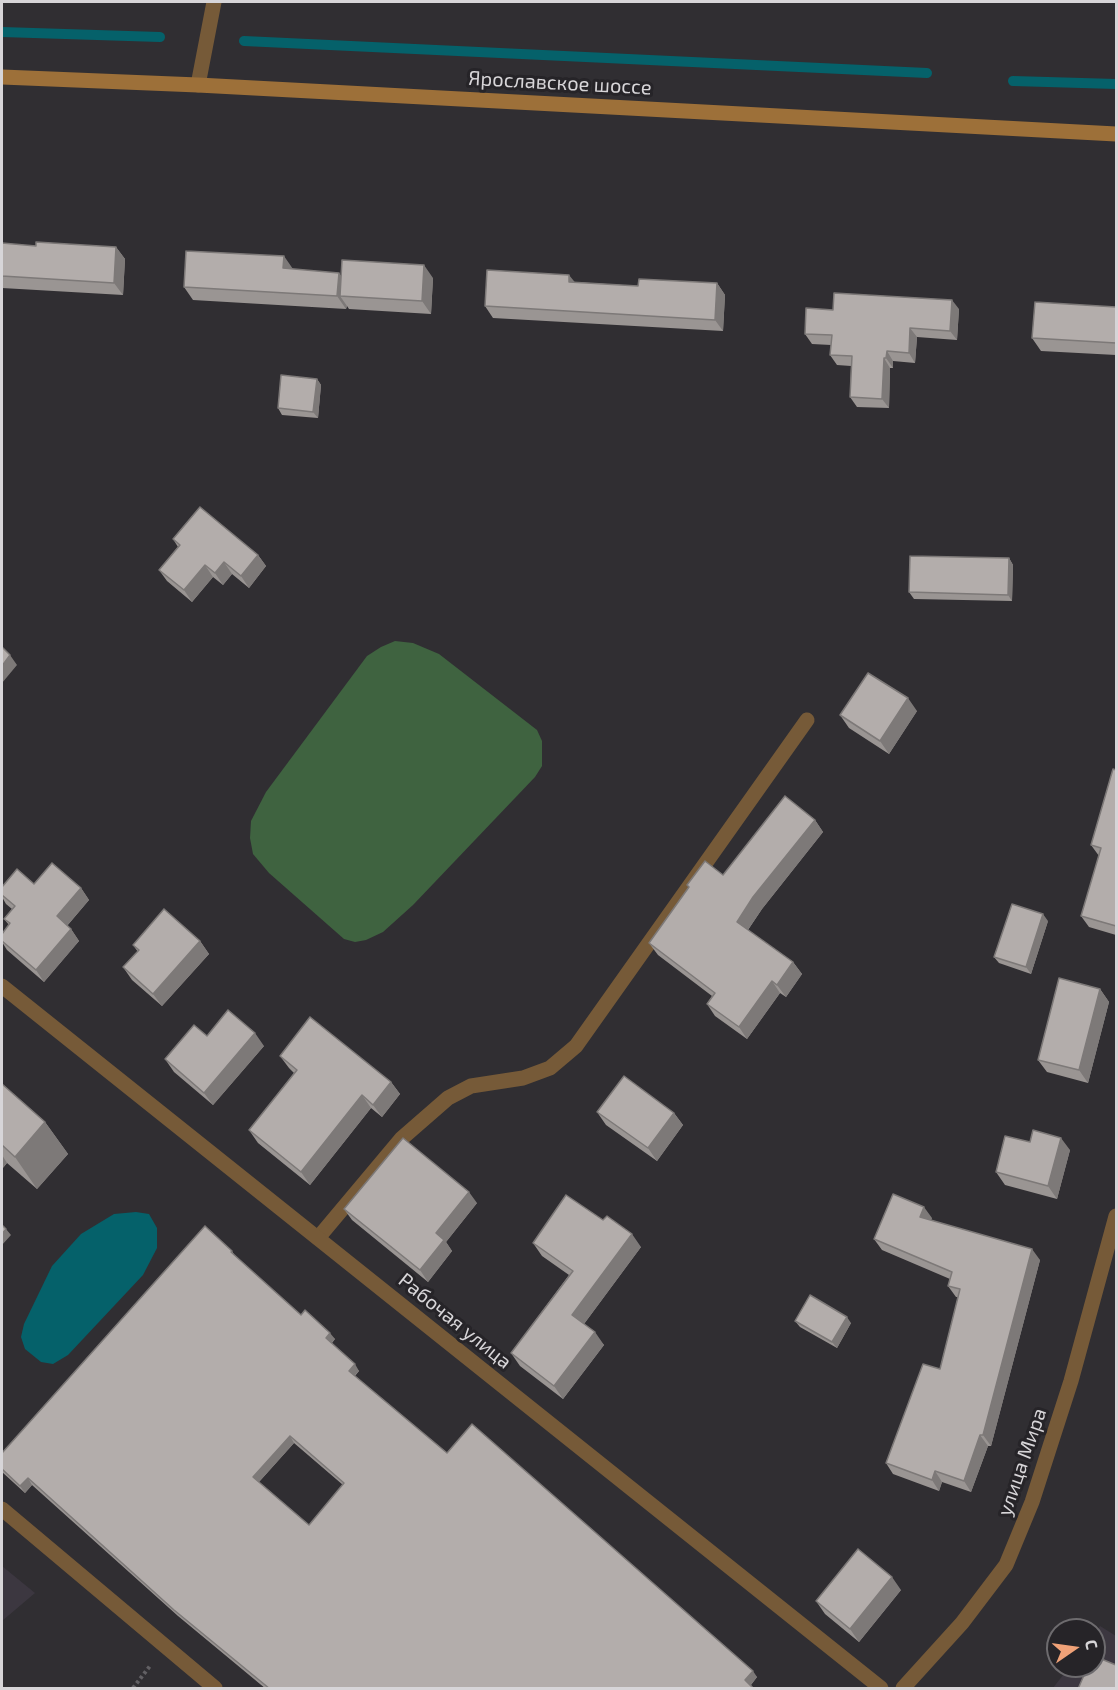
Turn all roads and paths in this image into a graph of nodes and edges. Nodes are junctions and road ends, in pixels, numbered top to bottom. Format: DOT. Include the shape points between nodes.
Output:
graph roads {
  1 [pos="214,2"];
  2 [pos="2,77"];
  3 [pos="198,85"];
  4 [pos="1116,134"];
  5 [pos="807,720"];
  6 [pos="2,986"];
  7 [pos="1116,1216"];
  8 [pos="318,1238"];
  9 [pos="2,1509"];
  10 [pos="215,1689"];
  11 [pos="881,1689"];
  12 [pos="903,1689"];
  1 -- 3 [label="street"];
  2 -- 3 [label="main road, Ярославское шоссе"];
  3 -- 4 [label="main road, Ярославское шоссе"];
  5 -- 8 [label="street" via="576,1046 550,1068 523,1078 471,1086 448,1098 401,1139"];
  6 -- 8 [label="street, Рабочая улица"];
  7 -- 12 [label="street, улица Мира" via="1071,1381 1032,1502 1006,1565 962,1623"];
  8 -- 11 [label="street, Рабочая улица"];
  9 -- 10 [label="street"];
}
